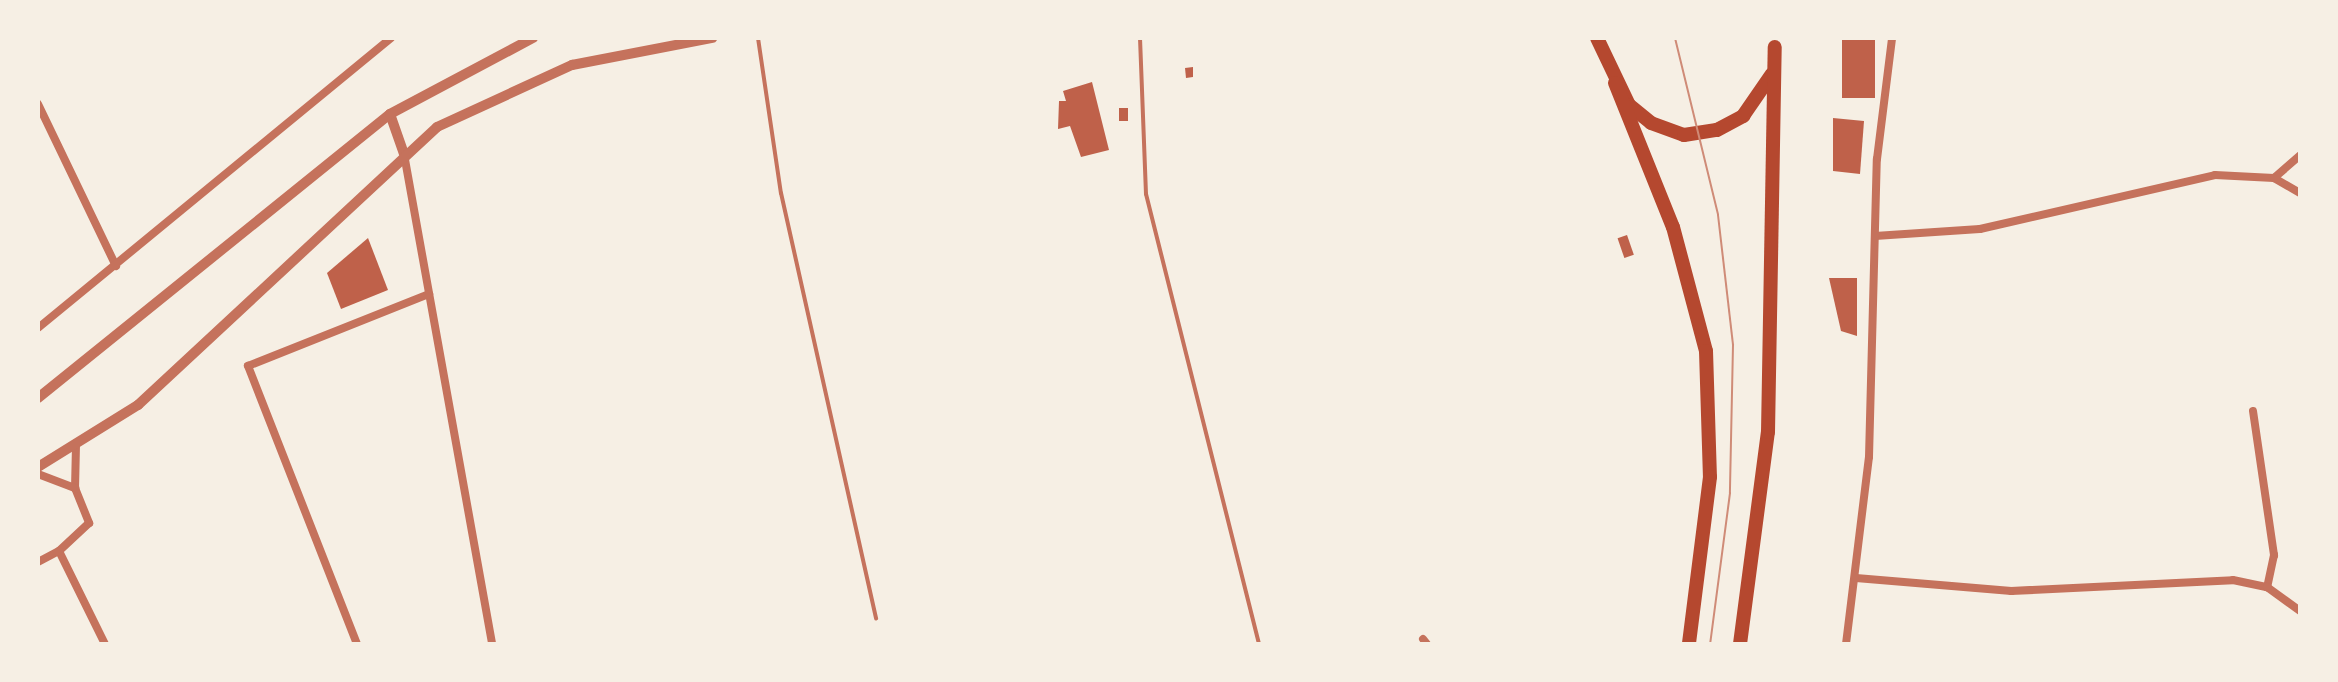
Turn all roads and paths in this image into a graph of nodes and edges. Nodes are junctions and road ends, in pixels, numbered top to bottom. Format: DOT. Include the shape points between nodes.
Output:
graph roads {
  1 [pos="391,38"];
  2 [pos="533,38"];
  3 [pos="712,38"];
  4 [pos="758,38"];
  5 [pos="1140,38"];
  6 [pos="1597,38"];
  7 [pos="1892,38"];
  8 [pos="1775,42"];
  9 [pos="1615,83"];
  10 [pos="38,104"];
  11 [pos="390,114"];
  12 [pos="404,154"];
  13 [pos="2300,155"];
  14 [pos="2274,178"];
  15 [pos="2300,193"];
  16 [pos="1875,236"];
  17 [pos="116,266"];
  18 [pos="429,294"];
  19 [pos="38,328"];
  20 [pos="38,398"];
  21 [pos="2253,411"];
  22 [pos="76,445"];
  23 [pos="38,467"];
  24 [pos="38,474"];
  25 [pos="75,488"];
  26 [pos="59,551"];
  27 [pos="38,562"];
  28 [pos="1856,578"];
  29 [pos="2267,587"];
  30 [pos="2300,611"];
  31 [pos="876,619"];
  32 [pos="105,644"];
  33 [pos="357,644"];
  34 [pos="492,644"];
  35 [pos="1259,644"];
  36 [pos="1689,644"];
  37 [pos="1740,644"];
  38 [pos="1846,644"];
  1 -- 17 [label="street"];
  2 -- 11 [label="street"];
  3 -- 12 [label="street" via="623,50 535,78 453,117"];
  4 -- 31 [label="lane" via="781,193"];
  5 -- 35 [label="lane" via="1146,194"];
  6 -- 9 [label="main road"];
  7 -- 16 [label="street"];
  8 -- 9 [label="main road" via="1771,78 1757,102 1710,132 1659,127 1634,111"];
  8 -- 37 [label="main road" via="1769,416"];
  9 -- 36 [label="main road" via="1673,227 1706,351 1710,477"];
  10 -- 17 [label="street"];
  11 -- 12 [label="street"];
  11 -- 20 [label="street"];
  12 -- 18 [label="street"];
  12 -- 22 [label="street" via="155,390"];
  13 -- 14 [label="street"];
  14 -- 15 [label="street"];
  14 -- 16 [label="street" via="2215,175 1980,229"];
  16 -- 28 [label="street" via="1871,416"];
  17 -- 19 [label="street"];
  18 -- 33 [label="street" via="248,366"];
  18 -- 34 [label="street"];
  21 -- 29 [label="street" via="2274,555"];
  22 -- 23 [label="street"];
  22 -- 25 [label="street"];
  24 -- 25 [label="street"];
  25 -- 26 [label="street" via="89,523"];
  26 -- 27 [label="street"];
  26 -- 32 [label="street"];
  28 -- 29 [label="street" via="1965,591 2211,580"];
  28 -- 38 [label="street"];
  29 -- 30 [label="street"];
}
